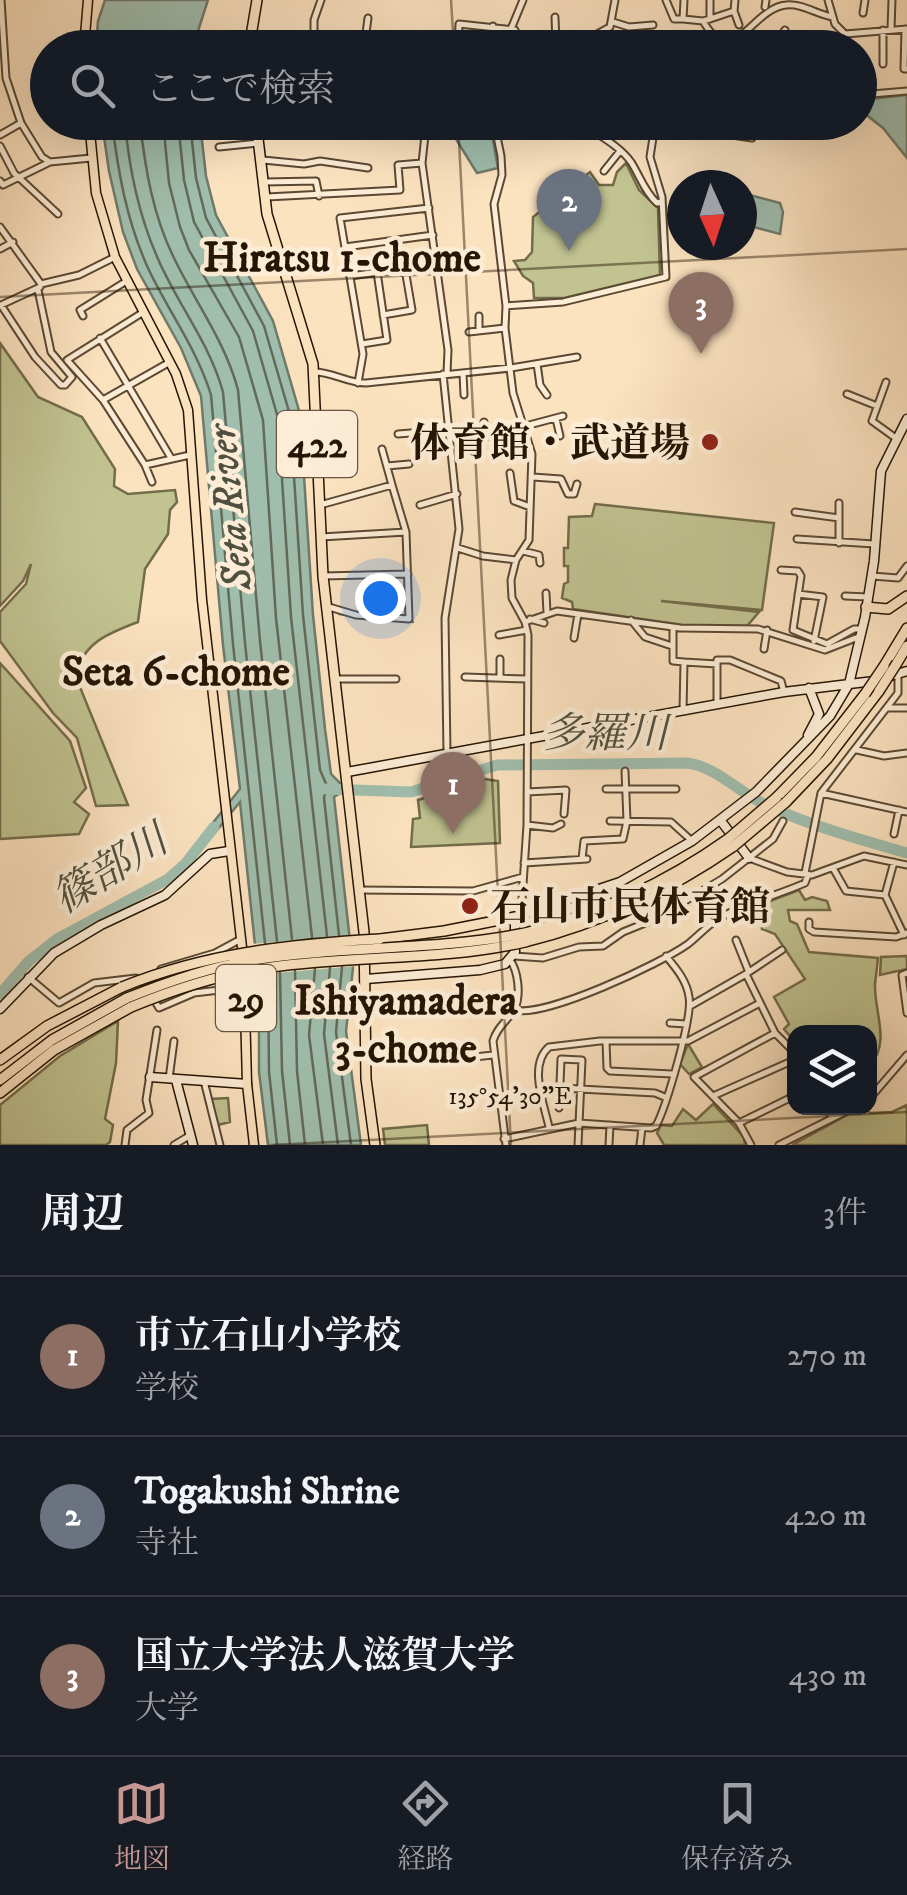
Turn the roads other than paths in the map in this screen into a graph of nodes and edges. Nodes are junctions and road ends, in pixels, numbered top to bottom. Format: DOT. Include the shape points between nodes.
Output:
graph roads {
  1 [pos="1,0"];
  2 [pos="88,0"];
  3 [pos="257,0"];
  4 [pos="320,0"];
  5 [pos="523,0"];
  6 [pos="615,0"];
  7 [pos="666,0"];
  8 [pos="684,0"];
  9 [pos="710,0"];
  10 [pos="736,0"];
  11 [pos="828,0"];
  12 [pos="865,0"];
  13 [pos="892,0"];
  14 [pos="734,12"];
  15 [pos="863,13"];
  16 [pos="555,17"];
  17 [pos="832,17"];
  18 [pos="368,18"];
  19 [pos="683,19"];
  20 [pos="706,20"];
  21 [pos="613,22"];
  22 [pos="493,25"];
  23 [pos="653,26"];
  24 [pos="739,26"];
  25 [pos="891,28"];
  26 [pos="511,29"];
  27 [pos="906,29"];
  28 [pos="86,30"];
  29 [pos="252,30"];
  30 [pos="314,30"];
  31 [pos="366,30"];
  32 [pos="460,30"];
  33 [pos="493,30"];
  34 [pos="515,30"];
  35 [pos="555,30"];
  36 [pos="601,30"];
  37 [pos="711,30"];
  38 [pos="748,30"];
  39 [pos="839,30"];
  40 [pos="882,30"];
  41 [pos="877,31"];
  42 [pos="883,64"];
  43 [pos="907,69"];
  44 [pos="8,88"];
  45 [pos="907,91"];
  46 [pos="0,92"];
  47 [pos="877,94"];
  48 [pos="21,123"];
  49 [pos="0,135"];
  50 [pos="30,137"];
  51 [pos="32,140"];
  52 [pos="90,140"];
  53 [pos="258,140"];
  54 [pos="424,140"];
  55 [pos="497,140"];
  56 [pos="605,140"];
  57 [pos="653,140"];
  58 [pos="258,143"];
  59 [pos="0,146"];
  60 [pos="220,147"];
  61 [pos="620,151"];
  62 [pos="92,158"];
  63 [pos="260,160"];
  64 [pos="50,162"];
  65 [pos="422,163"];
  66 [pos="368,168"];
  67 [pos="604,171"];
  68 [pos="18,177"];
  69 [pos="0,181"];
  70 [pos="262,182"];
  71 [pos="319,196"];
  72 [pos="264,197"];
  73 [pos="662,202"];
  74 [pos="429,208"];
  75 [pos="58,214"];
  76 [pos="0,227"];
  77 [pos="433,235"];
  78 [pos="13,242"];
  79 [pos="345,247"];
  80 [pos="0,249"];
  81 [pos="114,257"];
  82 [pos="436,264"];
  83 [pos="405,268"];
  84 [pos="377,272"];
  85 [pos="350,276"];
  86 [pos="126,282"];
  87 [pos="40,287"];
  88 [pos="1,305"];
  89 [pos="506,306"];
  90 [pos="142,313"];
  91 [pos="384,315"];
  92 [pos="84,316"];
  93 [pos="478,316"];
  94 [pos="505,328"];
  95 [pos="479,331"];
  96 [pos="469,332"];
  97 [pos="100,338"];
  98 [pos="362,344"];
  99 [pos="577,357"];
  100 [pos="170,362"];
  101 [pos="537,364"];
  102 [pos="511,368"];
  103 [pos="314,372"];
  104 [pos="463,372"];
  105 [pos="445,374"];
  106 [pos="886,382"];
  107 [pos="358,383"];
  108 [pos="128,386"];
  109 [pos="847,394"];
  110 [pos="464,395"];
  111 [pos="547,395"];
  112 [pos="103,400"];
  113 [pos="877,406"];
  114 [pos="907,419"];
  115 [pos="484,422"];
  116 [pos="524,427"];
  117 [pos="450,430"];
  118 [pos="398,434"];
  119 [pos="560,436"];
  120 [pos="476,438"];
  121 [pos="485,438"];
  122 [pos="896,439"];
  123 [pos="382,449"];
  124 [pos="193,455"];
  125 [pos="171,458"];
  126 [pos="408,464"];
  127 [pos="144,465"];
  128 [pos="387,466"];
  129 [pos="510,473"];
  130 [pos="533,478"];
  131 [pos="152,482"];
  132 [pos="577,484"];
  133 [pos="392,486"];
  134 [pos="457,494"];
  135 [pos="839,503"];
  136 [pos="420,505"];
  137 [pos="320,506"];
  138 [pos="530,508"];
  139 [pos="796,512"];
  140 [pos="839,518"];
  141 [pos="406,532"];
  142 [pos="321,537"];
  143 [pos="797,539"];
  144 [pos="840,543"];
  145 [pos="876,544"];
  146 [pos="458,548"];
  147 [pos="524,551"];
  148 [pos="516,560"];
  149 [pos="540,563"];
  150 [pos="907,566"];
  151 [pos="782,570"];
  152 [pos="408,574"];
  153 [pos="323,576"];
  154 [pos="872,576"];
  155 [pos="546,594"];
  156 [pos="798,594"];
  157 [pos="845,596"];
  158 [pos="907,596"];
  159 [pos="867,602"];
  160 [pos="326,606"];
  161 [pos="548,613"];
  162 [pos="578,614"];
  163 [pos="528,620"];
  164 [pos="632,620"];
  165 [pos="544,623"];
  166 [pos="673,627"];
  167 [pos="907,628"];
  168 [pos="528,630"];
  169 [pos="767,630"];
  170 [pos="862,632"];
  171 [pos="499,635"];
  172 [pos="574,638"];
  173 [pos="814,641"];
  174 [pos="672,646"];
  175 [pos="907,646"];
  176 [pos="764,649"];
  177 [pos="500,659"];
  178 [pos="684,662"];
  179 [pos="717,664"];
  180 [pos="900,669"];
  181 [pos="465,677"];
  182 [pos="500,678"];
  183 [pos="335,679"];
  184 [pos="396,679"];
  185 [pos="527,679"];
  186 [pos="848,684"];
  187 [pos="809,688"];
  188 [pos="784,692"];
  189 [pos="717,705"];
  190 [pos="888,708"];
  191 [pos="907,708"];
  192 [pos="683,711"];
  193 [pos="528,740"];
  194 [pos="857,750"];
  195 [pos="797,752"];
  196 [pos="907,752"];
  197 [pos="447,755"];
  198 [pos="625,771"];
  199 [pos="347,777"];
  200 [pos="606,789"];
  201 [pos="626,789"];
  202 [pos="676,789"];
  203 [pos="527,792"];
  204 [pos="821,793"];
  205 [pos="782,800"];
  206 [pos="903,811"];
  207 [pos="564,814"];
  208 [pos="610,820"];
  209 [pos="721,820"];
  210 [pos="627,821"];
  211 [pos="783,821"];
  212 [pos="561,824"];
  213 [pos="527,825"];
  214 [pos="894,834"];
  215 [pos="692,841"];
  216 [pos="229,851"];
  217 [pos="750,858"];
  218 [pos="524,862"];
  219 [pos="894,862"];
  220 [pos="907,865"];
  221 [pos="834,868"];
  222 [pos="806,874"];
  223 [pos="523,877"];
  224 [pos="359,890"];
  225 [pos="885,895"];
  226 [pos="518,916"];
  227 [pos="809,922"];
  228 [pos="906,934"];
  229 [pos="242,939"];
  230 [pos="736,940"];
  231 [pos="782,950"];
  232 [pos="666,956"];
  233 [pos="512,958"];
  234 [pos="747,972"];
  235 [pos="907,973"];
  236 [pos="143,976"];
  237 [pos="28,977"];
  238 [pos="366,979"];
  239 [pos="245,986"];
  240 [pos="129,1002"];
  241 [pos="760,1003"];
  242 [pos="690,1006"];
  243 [pos="0,1009"];
  244 [pos="514,1010"];
  245 [pos="907,1013"];
  246 [pos="670,1023"];
  247 [pos="686,1024"];
  248 [pos="157,1030"];
  249 [pos="776,1032"];
  250 [pos="606,1040"];
  251 [pos="682,1041"];
  252 [pos="174,1042"];
  253 [pos="787,1044"];
  254 [pos="493,1055"];
  255 [pos="907,1055"];
  256 [pos="365,1057"];
  257 [pos="0,1060"];
  258 [pos="787,1063"];
  259 [pos="672,1074"];
  260 [pos="150,1078"];
  261 [pos="172,1079"];
  262 [pos="0,1080"];
  263 [pos="204,1081"];
  264 [pos="247,1084"];
  265 [pos="560,1088"];
  266 [pos="580,1089"];
  267 [pos="877,1090"];
  268 [pos="0,1092"];
  269 [pos="713,1096"];
  270 [pos="666,1098"];
  271 [pos="787,1099"];
  272 [pos="558,1108"];
  273 [pos="831,1115"];
  274 [pos="839,1115"];
  275 [pos="833,1118"];
  276 [pos="579,1123"];
  277 [pos="739,1123"];
  278 [pos="610,1125"];
  279 [pos="550,1127"];
  280 [pos="642,1128"];
  281 [pos="192,1140"];
  282 [pos="505,1142"];
  283 [pos="125,1145"];
  284 [pos="174,1145"];
  285 [pos="220,1145"];
  286 [pos="254,1145"];
  287 [pos="375,1145"];
  288 [pos="578,1145"];
  289 [pos="609,1145"];
  290 [pos="640,1145"];
  291 [pos="751,1145"];
  292 [pos="779,1145"];
  1 -- 44 [label="street"];
  2 -- 28 [label="main road"];
  3 -- 29 [label="highway"];
  4 -- 30 [label="street"];
  5 -- 26 [label="street"];
  6 -- 21 [label="street"];
  7 -- 19 [label="street" via="674,19"];
  8 -- 19 [label="street"];
  9 -- 20 [label="street"];
  10 -- 14 [label="street"];
  11 -- 17 [label="street"];
  12 -- 15 [label="street"];
  13 -- 25 [label="street"];
  14 -- 20 [label="street"];
  14 -- 24 [label="street"];
  16 -- 35 [label="street"];
  17 -- 38 [label="street" via="790,4 762,13"];
  17 -- 39 [label="street"];
  18 -- 31 [label="street"];
  19 -- 20 [label="street"];
  20 -- 37 [label="street"];
  21 -- 23 [label="street"];
  21 -- 36 [label="street"];
  22 -- 26 [label="street"];
  22 -- 32 [label="street" via="460,24"];
  22 -- 33 [label="street"];
  25 -- 27 [label="street"];
  25 -- 40 [label="street"];
  26 -- 34 [label="street"];
  27 -- 43 [label="street"];
  40 -- 41 [label="street"];
  40 -- 42 [label="street"];
  44 -- 46 [label="street"];
  44 -- 48 [label="street"];
  45 -- 47 [label="street"];
  48 -- 49 [label="street"];
  48 -- 50 [label="street"];
  51 -- 64 [label="street"];
  52 -- 62 [label="main road, 29"];
  53 -- 58 [label="highway, 422"];
  54 -- 65 [label="street"];
  55 -- 89 [label="street" via="502,176 494,204"];
  56 -- 61 [label="street"];
  57 -- 73 [label="street" via="650,157"];
  58 -- 60 [label="street"];
  58 -- 63 [label="highway, 422"];
  59 -- 68 [label="street"];
  61 -- 67 [label="street"];
  61 -- 73 [label="street" via="651,198"];
  62 -- 64 [label="street"];
  62 -- 81 [label="main road, 29"];
  63 -- 66 [label="street"];
  63 -- 70 [label="highway, 422"];
  64 -- 68 [label="street"];
  65 -- 71 [label="street" via="398,165 400,190"];
  65 -- 74 [label="street"];
  68 -- 69 [label="street"];
  68 -- 75 [label="street"];
  70 -- 71 [label="street" via="316,181"];
  70 -- 72 [label="highway, 422"];
  71 -- 72 [label="street"];
  72 -- 103 [label="highway, 422"];
  73 -- 89 [label="street" via="666,277 563,302"];
  74 -- 77 [label="street"];
  74 -- 79 [label="street" via="340,218"];
  76 -- 78 [label="street"];
  77 -- 79 [label="street"];
  77 -- 82 [label="street"];
  78 -- 80 [label="street"];
  78 -- 87 [label="street"];
  79 -- 85 [label="street"];
  81 -- 86 [label="main road, 29"];
  81 -- 87 [label="street"];
  82 -- 83 [label="street"];
  82 -- 105 [label="street"];
  83 -- 84 [label="street"];
  83 -- 91 [label="street" via="412,310"];
  84 -- 85 [label="street"];
  84 -- 91 [label="street"];
  85 -- 98 [label="street"];
  86 -- 90 [label="main road, 29"];
  86 -- 92 [label="street" via="80,310"];
  87 -- 88 [label="street"];
  87 -- 88 [label="street" via="52,352 72,377 65,385 35,357"];
  89 -- 94 [label="street"];
  90 -- 97 [label="street"];
  90 -- 100 [label="main road, 29"];
  91 -- 98 [label="street" via="387,340"];
  93 -- 95 [label="street"];
  94 -- 95 [label="street"];
  94 -- 102 [label="street"];
  95 -- 96 [label="street"];
  97 -- 108 [label="street"];
  97 -- 112 [label="street" via="67,360"];
  98 -- 107 [label="street"];
  99 -- 101 [label="street"];
  100 -- 108 [label="street"];
  100 -- 124 [label="main road, 29" via="185,398"];
  101 -- 102 [label="street"];
  101 -- 111 [label="street"];
  102 -- 104 [label="street"];
  102 -- 116 [label="street"];
  103 -- 107 [label="street"];
  103 -- 137 [label="highway, 422"];
  104 -- 105 [label="street"];
  104 -- 110 [label="street"];
  105 -- 107 [label="street"];
  105 -- 117 [label="street"];
  106 -- 113 [label="street"];
  108 -- 112 [label="street"];
  108 -- 125 [label="street"];
  109 -- 113 [label="street"];
  112 -- 127 [label="street"];
  113 -- 122 [label="street" via="872,421"];
  114 -- 122 [label="street"];
  115 -- 121 [label="street"];
  116 -- 119 [label="street" via="560,417"];
  116 -- 121 [label="street"];
  116 -- 130 [label="street"];
  117 -- 118 [label="street"];
  117 -- 134 [label="street"];
  120 -- 121 [label="street"];
  122 -- 145 [label="street" via="879,479"];
  123 -- 128 [label="street"];
  124 -- 125 [label="street"];
  124 -- 216 [label="main road, 29"];
  125 -- 127 [label="street"];
  126 -- 128 [label="street"];
  127 -- 131 [label="street"];
  128 -- 133 [label="street"];
  129 -- 138 [label="street" via="514,501"];
  130 -- 132 [label="street" via="562,479 568,494"];
  130 -- 138 [label="street"];
  133 -- 137 [label="street"];
  133 -- 141 [label="street"];
  134 -- 136 [label="street"];
  134 -- 146 [label="street"];
  135 -- 140 [label="street"];
  137 -- 142 [label="highway, 422"];
  138 -- 147 [label="street"];
  139 -- 140 [label="street"];
  140 -- 144 [label="street"];
  141 -- 142 [label="street"];
  141 -- 152 [label="street"];
  142 -- 153 [label="highway, 422"];
  143 -- 144 [label="street"];
  144 -- 145 [label="street"];
  145 -- 154 [label="street"];
  146 -- 148 [label="street"];
  146 -- 197 [label="street" via="445,618"];
  147 -- 148 [label="street"];
  147 -- 149 [label="street" via="539,555"];
  148 -- 163 [label="street" via="511,594"];
  150 -- 154 [label="street" via="898,578"];
  151 -- 156 [label="street" via="800,573"];
  152 -- 153 [label="street"];
  152 -- 160 [label="street" via="409,619 356,616"];
  153 -- 160 [label="highway, 422"];
  154 -- 159 [label="street"];
  155 -- 161 [label="street"];
  156 -- 173 [label="street" via="791,626"];
  156 -- 173 [label="street" via="823,596"];
  157 -- 159 [label="street"];
  158 -- 159 [label="highway" via="888,609"];
  159 -- 170 [label="street"];
  160 -- 183 [label="highway, 422"];
  161 -- 162 [label="street"];
  161 -- 163 [label="street"];
  162 -- 164 [label="street"];
  162 -- 172 [label="street"];
  163 -- 165 [label="street"];
  163 -- 168 [label="street"];
  164 -- 166 [label="street"];
  164 -- 174 [label="street" via="645,637"];
  166 -- 169 [label="street"];
  166 -- 174 [label="street"];
  167 -- 205 [label="highway, bridge"];
  168 -- 171 [label="street"];
  168 -- 185 [label="street"];
  169 -- 170 [label="street" via="825,650"];
  169 -- 176 [label="street"];
  170 -- 173 [label="street" via="854,629 827,644"];
  170 -- 186 [label="street"];
  174 -- 178 [label="street" via="673,662"];
  175 -- 180 [label="highway"];
  177 -- 182 [label="street"];
  178 -- 179 [label="street"];
  178 -- 192 [label="street"];
  179 -- 188 [label="street" via="744,665 781,681"];
  179 -- 189 [label="street"];
  180 -- 186 [label="street"];
  180 -- 190 [label="street" via="898,694"];
  180 -- 205 [label="highway, bridge" via="826,759"];
  181 -- 182 [label="street"];
  182 -- 185 [label="street"];
  183 -- 184 [label="street"];
  183 -- 199 [label="highway, 422"];
  185 -- 193 [label="street"];
  186 -- 187 [label="street"];
  186 -- 195 [label="street"];
  187 -- 188 [label="street"];
  187 -- 195 [label="street" via="819,717"];
  188 -- 189 [label="street"];
  189 -- 192 [label="street"];
  190 -- 191 [label="street"];
  190 -- 194 [label="street"];
  192 -- 193 [label="street"];
  193 -- 197 [label="street"];
  193 -- 203 [label="street"];
  194 -- 196 [label="street"];
  194 -- 204 [label="street"];
  195 -- 209 [label="street"];
  197 -- 199 [label="street"];
  198 -- 201 [label="street"];
  199 -- 224 [label="highway, 422"];
  200 -- 201 [label="street"];
  201 -- 202 [label="street"];
  201 -- 210 [label="street"];
  203 -- 207 [label="street" via="566,790"];
  203 -- 213 [label="street"];
  204 -- 206 [label="street"];
  204 -- 222 [label="street"];
  205 -- 240 [label="highway, bridge" via="731,842 634,895 525,938 259,958 188,975"];
  206 -- 214 [label="street"];
  208 -- 210 [label="street"];
  209 -- 215 [label="street"];
  209 -- 217 [label="street"];
  210 -- 215 [label="street" via="672,822"];
  210 -- 218 [label="street" via="624,839 582,843 584,859"];
  211 -- 217 [label="street" via="774,839"];
  212 -- 213 [label="street"];
  213 -- 218 [label="street"];
  215 -- 226 [label="street" via="620,882"];
  216 -- 229 [label="main road, 29"];
  216 -- 237 [label="street" via="210,854 165,895 71,942"];
  217 -- 222 [label="street"];
  217 -- 233 [label="street" via="604,946"];
  218 -- 223 [label="street"];
  219 -- 220 [label="street"];
  219 -- 221 [label="street" via="864,856"];
  219 -- 225 [label="street"];
  221 -- 222 [label="street"];
  221 -- 225 [label="street" via="846,891"];
  222 -- 232 [label="street" via="804,883 718,919"];
  223 -- 224 [label="street" via="473,891"];
  223 -- 226 [label="street"];
  224 -- 238 [label="highway, 422"];
  225 -- 228 [label="street"];
  226 -- 233 [label="street"];
  226 -- 257 [label="highway, bridge" via="428,934 238,952 179,966 122,987"];
  227 -- 228 [label="street" via="814,932"];
  229 -- 236 [label="street"];
  229 -- 239 [label="main road, 29"];
  230 -- 234 [label="street"];
  231 -- 234 [label="street"];
  232 -- 242 [label="street" via="685,983"];
  232 -- 244 [label="street" via="549,1007"];
  233 -- 238 [label="street" via="454,973"];
  233 -- 244 [label="street" via="518,983"];
  234 -- 241 [label="street"];
  234 -- 242 [label="street"];
  235 -- 245 [label="street"];
  236 -- 237 [label="street" via="94,983 59,1003"];
  236 -- 239 [label="street" via="159,1008 194,993"];
  237 -- 243 [label="street"];
  238 -- 256 [label="highway, 422"];
  239 -- 264 [label="main road, 29"];
  240 -- 262 [label="highway" via="52,1040"];
  240 -- 268 [label="highway"];
  241 -- 249 [label="street"];
  241 -- 251 [label="street"];
  242 -- 247 [label="street"];
  244 -- 254 [label="street" via="495,1034"];
  246 -- 247 [label="street"];
  247 -- 251 [label="street"];
  248 -- 260 [label="street"];
  249 -- 253 [label="street"];
  249 -- 269 [label="street" via="696,1074"];
  250 -- 251 [label="street"];
  250 -- 259 [label="street" via="610,1071"];
  250 -- 279 [label="street" via="543,1052 538,1069"];
  251 -- 259 [label="street"];
  252 -- 261 [label="street"];
  254 -- 256 [label="street" via="404,1050"];
  254 -- 282 [label="street"];
  255 -- 267 [label="street"];
  256 -- 287 [label="highway, 422"];
  258 -- 269 [label="street"];
  259 -- 270 [label="street"];
  260 -- 261 [label="street"];
  260 -- 283 [label="street" via="149,1113 127,1130"];
  261 -- 263 [label="street"];
  261 -- 281 [label="street"];
  263 -- 264 [label="street"];
  263 -- 285 [label="street"];
  264 -- 286 [label="main road, 29"];
  265 -- 266 [label="street"];
  265 -- 266 [label="street" via="561,1060 582,1060"];
  265 -- 272 [label="street"];
  266 -- 270 [label="street"];
  266 -- 276 [label="street"];
  269 -- 277 [label="street"];
  270 -- 280 [label="street" via="656,1126"];
  271 -- 277 [label="street"];
  273 -- 275 [label="street"];
  274 -- 275 [label="street"];
  275 -- 292 [label="street"];
  276 -- 278 [label="street"];
  276 -- 279 [label="street"];
  276 -- 288 [label="street"];
  277 -- 291 [label="street"];
  278 -- 280 [label="street"];
  278 -- 289 [label="street"];
  279 -- 282 [label="street"];
  280 -- 290 [label="street"];
  281 -- 284 [label="street"];
}
